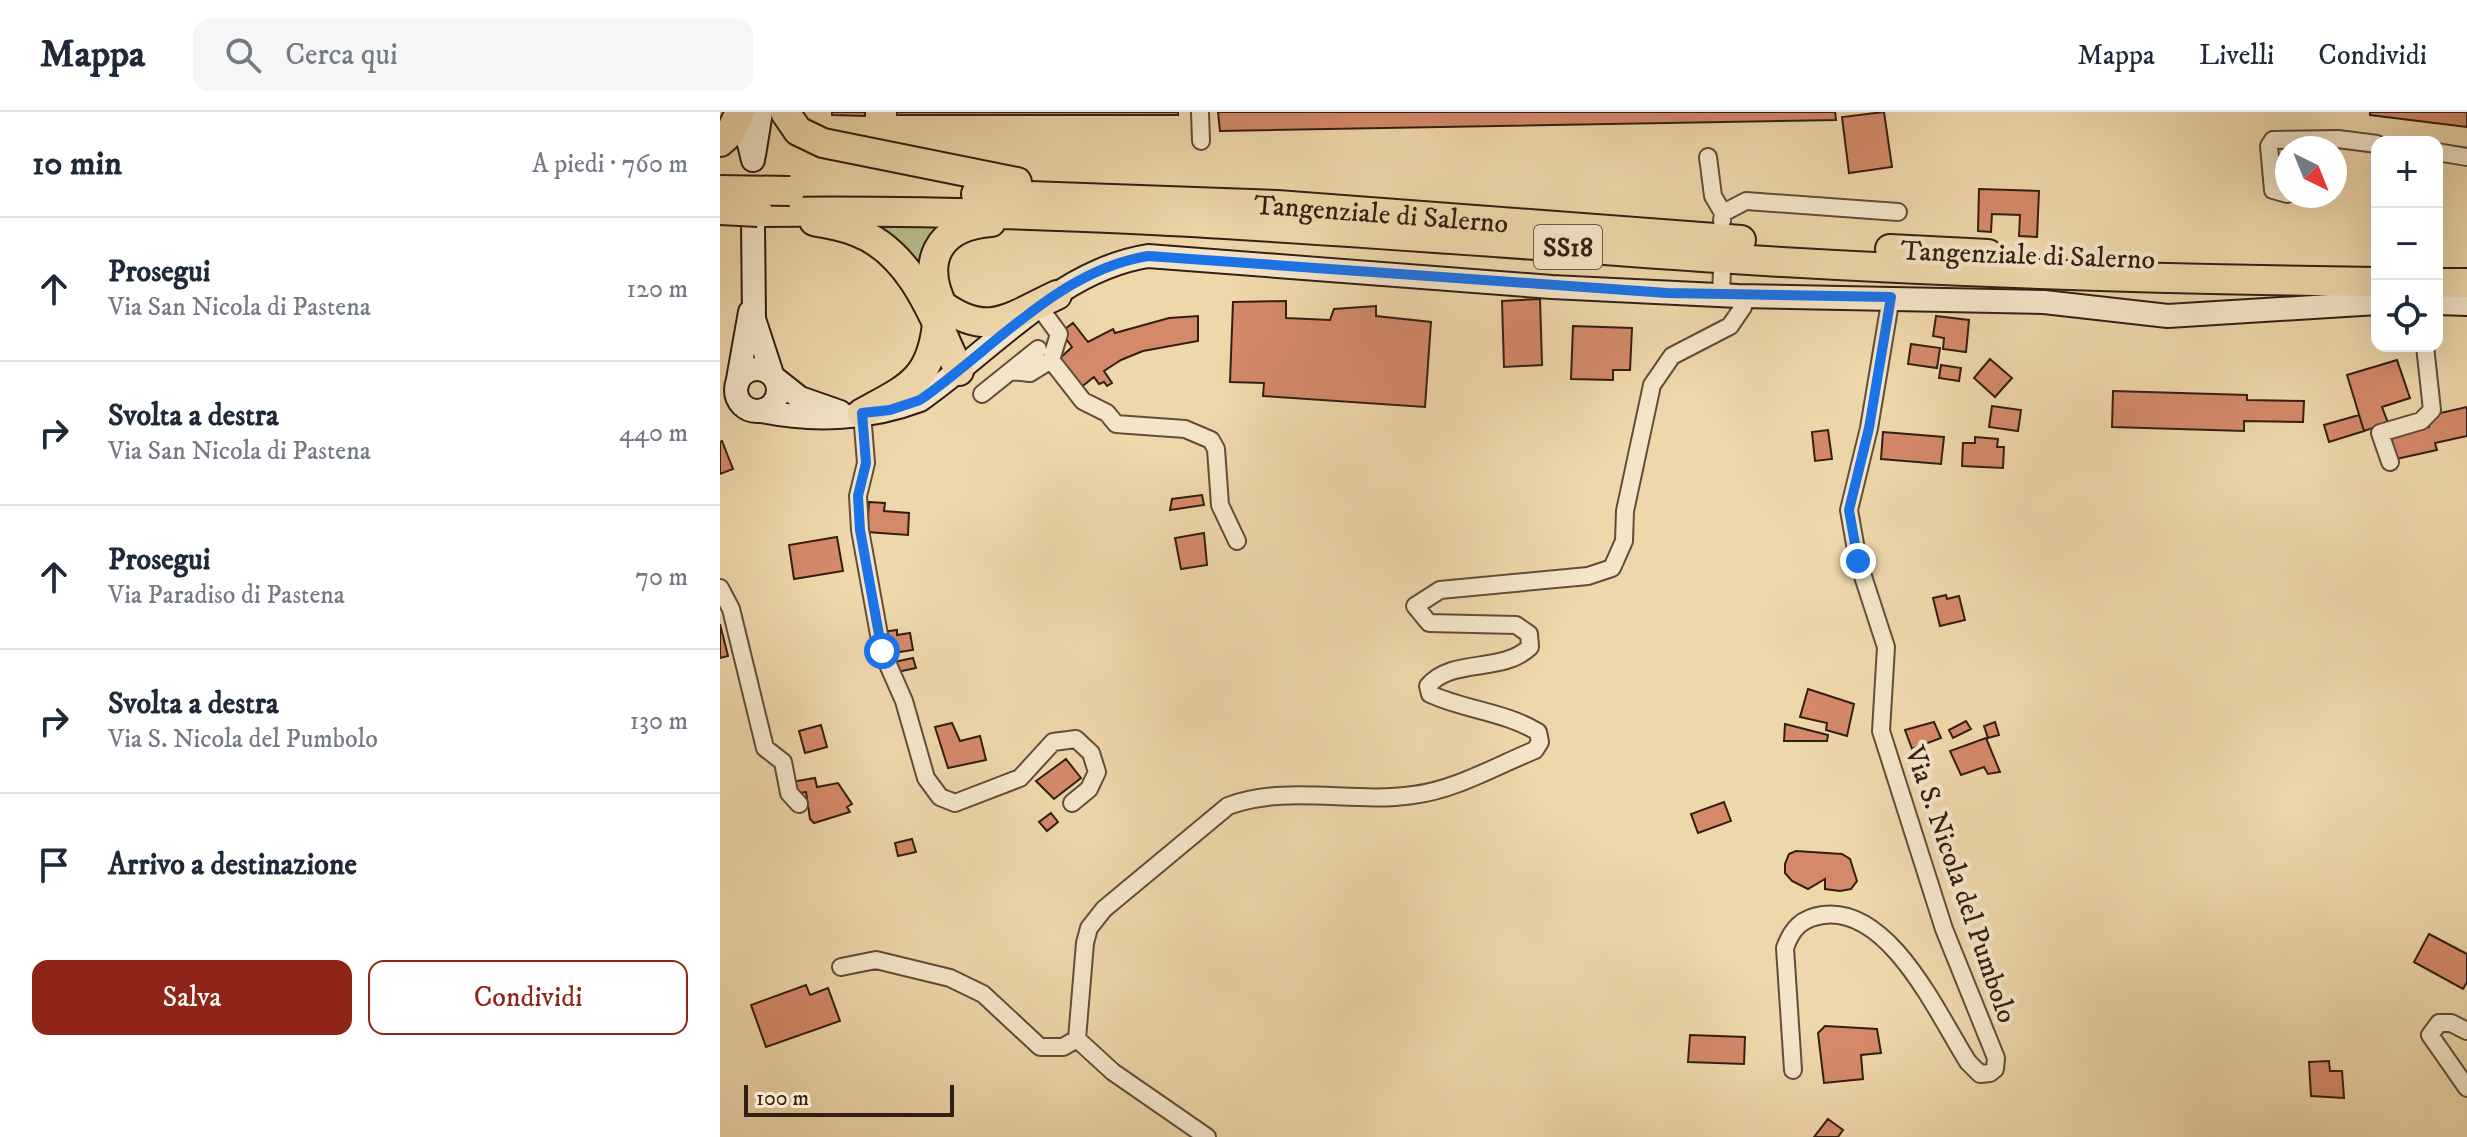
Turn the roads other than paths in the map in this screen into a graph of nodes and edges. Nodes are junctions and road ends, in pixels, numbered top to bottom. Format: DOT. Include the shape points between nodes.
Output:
graph roads {
  1 [pos="741,112"];
  2 [pos="761,112"];
  3 [pos="785,112"];
  4 [pos="1200,112"];
  5 [pos="2275,140"];
  6 [pos="1201,141"];
  7 [pos="720,142"];
  8 [pos="2347,144"];
  9 [pos="2371,144"];
  10 [pos="2443,153"];
  11 [pos="1708,157"];
  12 [pos="2467,157"];
  13 [pos="720,190"];
  14 [pos="2275,191"];
  15 [pos="1071,206"];
  16 [pos="720,210"];
  17 [pos="1898,212"];
  18 [pos="756,218"];
  19 [pos="2371,263"];
  20 [pos="2443,264"];
  21 [pos="2467,264"];
  22 [pos="1722,269"];
  23 [pos="2371,282"];
  24 [pos="2443,283"];
  25 [pos="2467,283"];
  26 [pos="1730,296"];
  27 [pos="1891,297"];
  28 [pos="1048,301"];
  29 [pos="2371,303"];
  30 [pos="2443,303"];
  31 [pos="753,304"];
  32 [pos="2467,304"];
  33 [pos="940,314"];
  34 [pos="1038,349"];
  35 [pos="2426,352"];
  36 [pos="1051,360"];
  37 [pos="964,368"];
  38 [pos="1011,371"];
  39 [pos="774,376"];
  40 [pos="982,394"];
  41 [pos="741,401"];
  42 [pos="720,411"];
  43 [pos="854,413"];
  44 [pos="2390,462"];
  45 [pos="1237,541"];
  46 [pos="721,593"];
  47 [pos="1072,803"];
  48 [pos="799,804"];
  49 [pos="841,967"];
  50 [pos="2467,1031"];
  51 [pos="1077,1039"];
  52 [pos="1793,1070"];
  53 [pos="2467,1088"];
  54 [pos="1207,1137"];
  1 -- 2 [label="street" via="753,160"];
  1 -- 7 [label="highway"];
  3 -- 15 [label="highway" via="798,131 823,143 1025,183"];
  4 -- 6 [label="street"];
  5 -- 14 [label="street" via="2269,146"];
  8 -- 9 [label="street"];
  10 -- 12 [label="street"];
  11 -- 17 [label="street" via="1722,220 1746,201"];
  13 -- 15 [label="highway, Tangenziale di Salerno / SS18, bridge"];
  15 -- 18 [label="highway, Tangenziale di Salerno / SS18"];
  15 -- 19 [label="highway, Tangenziale di Salerno / SS18" via="1277,205 1959,252"];
  15 -- 23 [label="highway, Tangenziale di Salerno / SS18" via="1286,227 1944,271"];
  15 -- 33 [label="highway" via="970,224 946,239 934,260"];
  16 -- 18 [label="highway, Tangenziale di Salerno / SS18, bridge"];
  18 -- 31 [label="street"];
  18 -- 33 [label="highway" via="811,220 873,240"];
  20 -- 21 [label="highway"];
  22 -- 26 [label="street"];
  24 -- 25 [label="highway"];
  26 -- 27 [label="street"];
  26 -- 28 [label="street" via="1148,256 1111,265"];
  26 -- 51 [label="street" via="1743,307 1730,326 1672,356 1652,385 1625,511 1624,541 1612,568 1588,576 1440,590 1415,606 1429,623 1516,625 1529,634 1530,647 1521,655 1437,675 1428,686 1430,694 1444,701 1520,721 1538,732 1535,750 1436,791 1410,796 1276,797 1228,806 1104,909 1089,928"];
  27 -- 29 [label="street" via="2044,302 2168,316"];
  27 -- 52 [label="street, Via S. Nicola del Pumbolo" via="1849,510 1858,561 1886,647 1881,731 1944,929 1996,1058 1995,1069 1980,1074 1968,1062 1902,957 1884,938 1848,917 1828,914 1805,918 1785,948"];
  28 -- 33 [label="highway" via="994,323"];
  28 -- 36 [label="street" via="1059,334"];
  28 -- 37 [label="street"];
  30 -- 32 [label="street"];
  31 -- 39 [label="street" via="756,330"];
  31 -- 41 [label="street"];
  33 -- 37 [label="highway"];
  33 -- 43 [label="highway" via="935,346 917,381"];
  34 -- 38 [label="street"];
  35 -- 44 [label="street" via="2432,410 2421,421 2380,433"];
  36 -- 38 [label="street" via="1030,373"];
  36 -- 45 [label="street" via="1083,401 1116,424 1185,429 1211,440 1220,505"];
  37 -- 43 [label="street" via="920,400 890,410"];
  38 -- 40 [label="street"];
  39 -- 41 [label="street" via="753,369 741,376"];
  39 -- 41 [label="street" via="778,395 772,405"];
  39 -- 43 [label="street" via="800,398"];
  41 -- 42 [label="street"];
  41 -- 43 [label="street" via="801,419"];
  43 -- 47 [label="street" via="866,463 858,496 864,563 882,651 904,701 926,778 940,797 955,803 1020,778 1053,742 1076,739 1091,753 1097,772 1089,789"];
  46 -- 48 [label="street" via="731,609 765,748 783,762 789,793"];
  49 -- 51 [label="street" via="876,960 936,974 983,994 1040,1047 1063,1047"];
  50 -- 53 [label="street" via="2439,1023 2430,1035"];
  51 -- 54 [label="street" via="1113,1072"];
}
